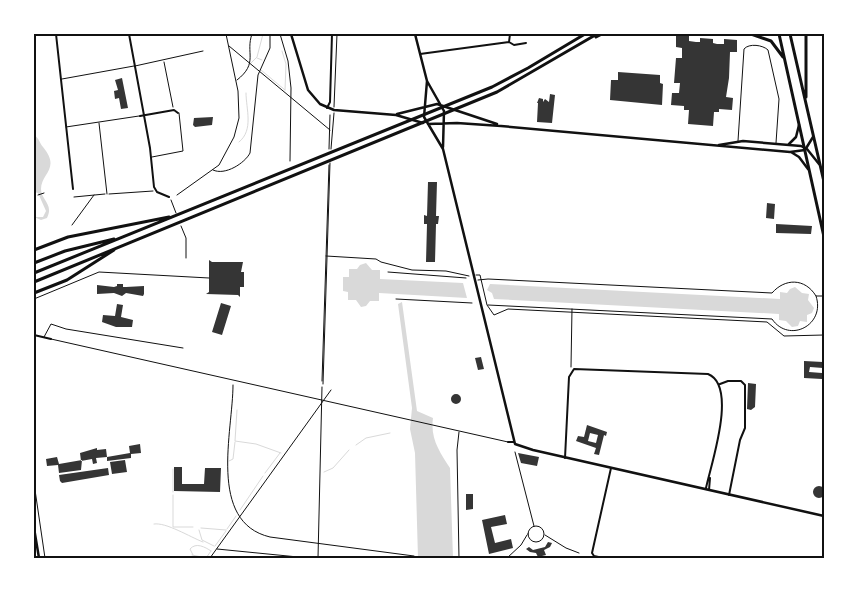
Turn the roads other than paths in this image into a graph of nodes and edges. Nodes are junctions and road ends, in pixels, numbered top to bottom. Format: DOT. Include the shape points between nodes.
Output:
graph roads {
  1 [pos="56,34"];
  2 [pos="129,34"];
  3 [pos="291,34"];
  4 [pos="332,34"];
  5 [pos="415,34"];
  6 [pos="510,34"];
  7 [pos="597,34"];
  8 [pos="602,34"];
  9 [pos="751,34"];
  10 [pos="779,34"];
  11 [pos="790,34"];
  12 [pos="806,34"];
  13 [pos="584,35"];
  14 [pos="509,42"];
  15 [pos="526,43"];
  16 [pos="582,43"];
  17 [pos="203,51"];
  18 [pos="420,54"];
  19 [pos="785,60"];
  20 [pos="135,66"];
  21 [pos="61,79"];
  22 [pos="427,80"];
  23 [pos="805,102"];
  24 [pos="442,105"];
  25 [pos="424,107"];
  26 [pos="329,108"];
  27 [pos="176,111"];
  28 [pos="144,115"];
  29 [pos="330,115"];
  30 [pos="396,115"];
  31 [pos="140,116"];
  32 [pos="99,122"];
  33 [pos="428,124"];
  34 [pos="445,124"];
  35 [pos="799,124"];
  36 [pos="501,126"];
  37 [pos="66,127"];
  38 [pos="813,136"];
  39 [pos="738,141"];
  40 [pos="776,144"];
  41 [pos="787,144"];
  42 [pos="717,145"];
  43 [pos="806,148"];
  44 [pos="443,149"];
  45 [pos="790,152"];
  46 [pos="152,157"];
  47 [pos="820,166"];
  48 [pos="810,173"];
  49 [pos="824,182"];
  50 [pos="72,189"];
  51 [pos="107,194"];
  52 [pos="169,197"];
  53 [pos="174,217"];
  54 [pos="129,235"];
  55 [pos="824,237"];
  56 [pos="121,246"];
  57 [pos="34,250"];
  58 [pos="34,263"];
  59 [pos="34,273"];
  60 [pos="34,282"];
  61 [pos="34,293"];
  62 [pos="34,335"];
  63 [pos="44,337"];
  64 [pos="51,339"];
  65 [pos="182,348"];
  66 [pos="720,384"];
  67 [pos="233,385"];
  68 [pos="322,386"];
  69 [pos="331,390"];
  70 [pos="322,402"];
  71 [pos="459,431"];
  72 [pos="508,442"];
  73 [pos="514,442"];
  74 [pos="516,452"];
  75 [pos="566,458"];
  76 [pos="611,468"];
  77 [pos="707,490"];
  78 [pos="729,494"];
  79 [pos="824,516"];
  80 [pos="240,517"];
  81 [pos="534,526"];
  82 [pos="34,528"];
  83 [pos="528,534"];
  84 [pos="544,534"];
  85 [pos="318,543"];
  86 [pos="217,549"];
  87 [pos="579,553"];
  88 [pos="414,556"];
  89 [pos="38,558"];
  90 [pos="210,558"];
  91 [pos="308,558"];
  92 [pos="318,558"];
  93 [pos="459,558"];
  94 [pos="507,558"];
  95 [pos="603,558"];
  1 -- 21 [label="street"];
  2 -- 20 [label="street"];
  3 -- 26 [label="street" via="309,92 315,101"];
  4 -- 26 [label="street"];
  5 -- 18 [label="street"];
  6 -- 14 [label="street"];
  7 -- 16 [label="main road"];
  8 -- 16 [label="main road"];
  9 -- 19 [label="main road" via="771,41"];
  10 -- 19 [label="main road"];
  11 -- 23 [label="main road"];
  12 -- 23 [label="main road"];
  13 -- 53 [label="main road" via="519,73 470,96"];
  14 -- 15 [label="street"];
  14 -- 18 [label="street"];
  16 -- 56 [label="main road" via="527,77 473,103"];
  17 -- 20 [label="street"];
  18 -- 22 [label="street"];
  19 -- 35 [label="main road"];
  20 -- 21 [label="street"];
  20 -- 28 [label="street"];
  21 -- 37 [label="street"];
  22 -- 24 [label="street"];
  22 -- 25 [label="street"];
  23 -- 38 [label="main road"];
  24 -- 25 [label="street"];
  24 -- 34 [label="street"];
  24 -- 36 [label="street"];
  25 -- 30 [label="street"];
  25 -- 33 [label="street"];
  26 -- 29 [label="street"];
  26 -- 30 [label="street"];
  27 -- 28 [label="street"];
  27 -- 46 [label="street" via="183,152"];
  28 -- 31 [label="street"];
  28 -- 46 [label="street"];
  30 -- 33 [label="street"];
  31 -- 32 [label="street"];
  32 -- 37 [label="street"];
  32 -- 51 [label="street"];
  33 -- 34 [label="street"];
  33 -- 44 [label="street"];
  34 -- 36 [label="street"];
  34 -- 44 [label="street"];
  35 -- 41 [label="street" via="795,138"];
  35 -- 43 [label="main road"];
  36 -- 42 [label="street"];
  37 -- 50 [label="street"];
  38 -- 43 [label="street"];
  38 -- 47 [label="main road"];
  39 -- 40 [label="street"];
  39 -- 40 [label="street" via="744,48 764,46 768,50 779,105"];
  39 -- 42 [label="street"];
  40 -- 41 [label="street"];
  41 -- 43 [label="street"];
  42 -- 45 [label="street"];
  43 -- 45 [label="street"];
  43 -- 47 [label="street"];
  43 -- 48 [label="main road"];
  44 -- 73 [label="street"];
  45 -- 48 [label="street" via="799,157"];
  46 -- 52 [label="street" via="156,190"];
  47 -- 49 [label="main road"];
  48 -- 55 [label="main road"];
  53 -- 54 [label="main road"];
  53 -- 57 [label="main road" via="68,238"];
  54 -- 58 [label="main road" via="65,250"];
  54 -- 59 [label="main road"];
  56 -- 60 [label="main road"];
  56 -- 61 [label="main road" via="67,280"];
  62 -- 63 [label="street"];
  63 -- 64 [label="street"];
  63 -- 65 [label="street" via="51,324"];
  64 -- 70 [label="street"];
  66 -- 75 [label="street" via="714,376 705,373 578,368 571,372"];
  66 -- 77 [label="street" via="719,432"];
  66 -- 78 [label="street" via="741,381 745,385 745,428"];
  67 -- 80 [label="street" via="227,472 229,489"];
  68 -- 70 [label="street"];
  69 -- 70 [label="street"];
  70 -- 71 [label="street"];
  70 -- 80 [label="street"];
  70 -- 85 [label="street"];
  71 -- 72 [label="street"];
  71 -- 93 [label="street"];
  72 -- 73 [label="street"];
  73 -- 75 [label="street" via="522,448"];
  74 -- 81 [label="street"];
  75 -- 76 [label="street"];
  76 -- 77 [label="street"];
  76 -- 95 [label="street" via="592,553"];
  77 -- 78 [label="street"];
  78 -- 79 [label="street"];
  80 -- 85 [label="street" via="257,533"];
  80 -- 86 [label="street"];
  81 -- 83 [label="street"];
  81 -- 84 [label="street" via="541,528"];
  82 -- 89 [label="street"];
  83 -- 84 [label="street" via="535,542 540,541"];
  83 -- 94 [label="street"];
  84 -- 87 [label="street"];
  85 -- 88 [label="street"];
  85 -- 92 [label="street"];
  86 -- 90 [label="street"];
  86 -- 91 [label="street"];
}
